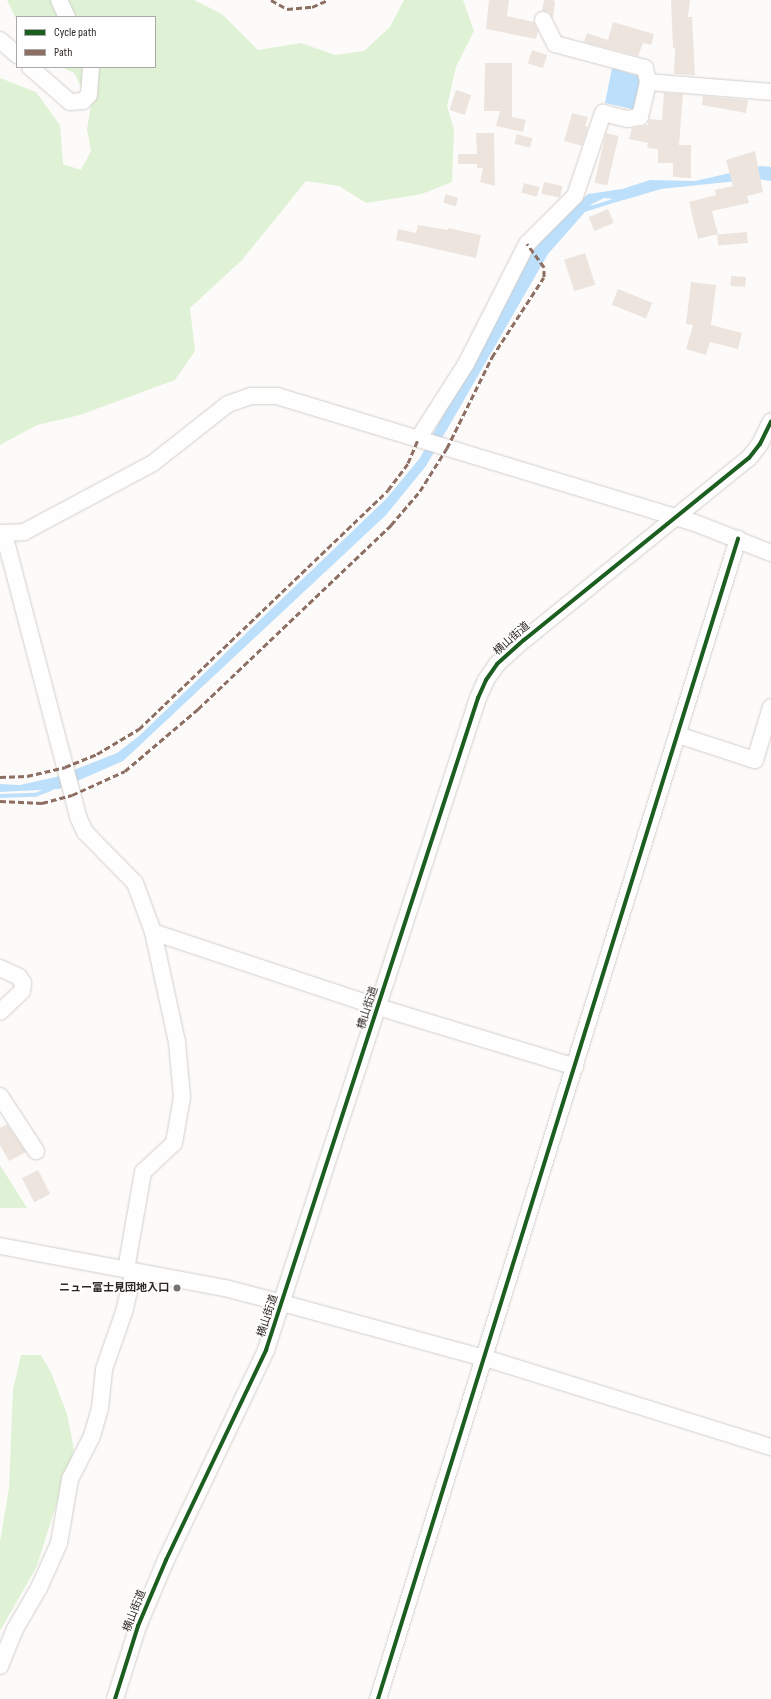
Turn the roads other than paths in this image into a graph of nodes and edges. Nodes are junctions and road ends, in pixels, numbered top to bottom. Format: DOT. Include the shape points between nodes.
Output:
graph roads {
  1 [pos="59,0"];
  2 [pos="67,16"];
  3 [pos="543,20"];
  4 [pos="0,40"];
  5 [pos="16,54"];
  6 [pos="31,68"];
  7 [pos="91,68"];
  8 [pos="648,82"];
  9 [pos="771,92"];
  10 [pos="771,420"];
  11 [pos="418,439"];
  12 [pos="674,518"];
  13 [pos="2,533"];
  14 [pos="738,539"];
  15 [pos="771,553"];
  16 [pos="771,707"];
  17 [pos="678,735"];
  18 [pos="152,932"];
  19 [pos="0,968"];
  20 [pos="378,1007"];
  21 [pos="0,1012"];
  22 [pos="575,1068"];
  23 [pos="0,1096"];
  24 [pos="36,1152"];
  25 [pos="0,1246"];
  26 [pos="130,1270"];
  27 [pos="282,1303"];
  28 [pos="485,1358"];
  29 [pos="771,1447"];
  30 [pos="0,1666"];
  31 [pos="115,1699"];
  32 [pos="378,1699"];
  1 -- 2 [label="street"];
  3 -- 8 [label="street" via="555,44 645,68"];
  4 -- 5 [label="street"];
  6 -- 7 [label="street" via="70,102 83,101 89,95"];
  8 -- 9 [label="street"];
  8 -- 11 [label="street" via="640,117 627,119 603,113 575,196 527,244 466,364"];
  10 -- 12 [label="street, 横山街道" via="760,444 748,458"];
  11 -- 12 [label="street"];
  11 -- 13 [label="street" via="277,396 251,396 228,404 153,463 24,532"];
  12 -- 14 [label="street"];
  12 -- 20 [label="street, 横山街道" via="524,640 497,664 486,680"];
  13 -- 18 [label="street" via="78,817 85,832 134,883"];
  14 -- 15 [label="street"];
  14 -- 17 [label="street"];
  16 -- 17 [label="street" via="755,760"];
  17 -- 22 [label="street"];
  18 -- 20 [label="street"];
  18 -- 26 [label="street" via="177,1042 182,1097 174,1143 143,1172"];
  19 -- 21 [label="street" via="19,977 23,983 22,991"];
  20 -- 22 [label="street"];
  20 -- 27 [label="street, 横山街道"];
  22 -- 28 [label="street"];
  23 -- 24 [label="street"];
  25 -- 26 [label="street"];
  26 -- 27 [label="street"];
  26 -- 30 [label="street" via="124,1312 104,1369 100,1408 92,1436 70,1479 59,1542 39,1588 15,1629"];
  27 -- 28 [label="street"];
  27 -- 31 [label="street, 横山街道" via="266,1350 166,1560 138,1626"];
  28 -- 29 [label="street"];
  28 -- 32 [label="street"];
}
